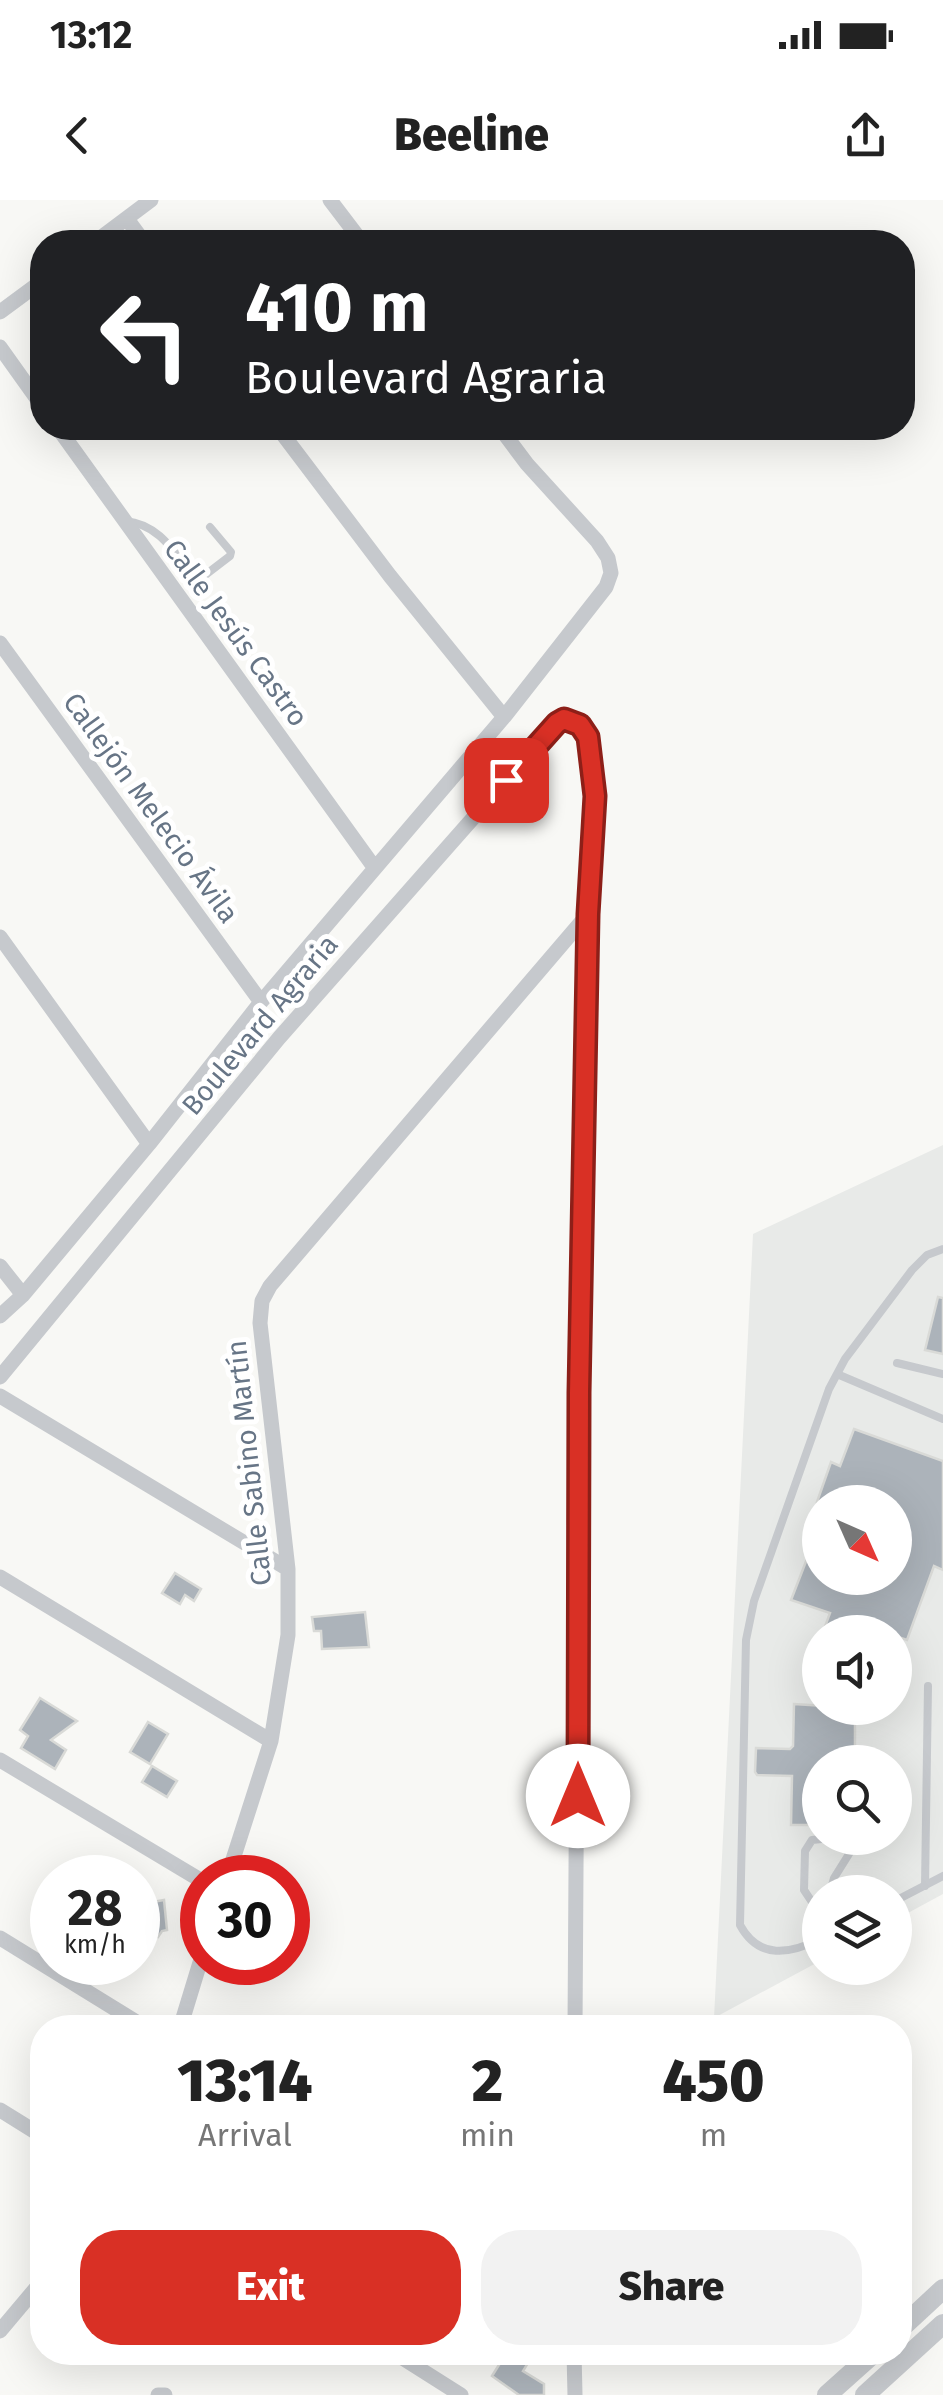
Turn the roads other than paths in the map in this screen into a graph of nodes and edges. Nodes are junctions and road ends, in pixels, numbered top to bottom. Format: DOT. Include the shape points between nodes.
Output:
graph roads {
  1 [pos="151,200"];
  2 [pos="330,200"];
  3 [pos="127,219"];
  4 [pos="112,230"];
  5 [pos="135,230"];
  6 [pos="353,230"];
  7 [pos="30,290"];
  8 [pos="0,312"];
  9 [pos="0,347"];
  10 [pos="30,389"];
  11 [pos="67,440"];
  12 [pos="287,440"];
  13 [pos="509,440"];
  14 [pos="125,520"];
  15 [pos="210,527"];
  16 [pos="0,643"];
  17 [pos="504,717"];
  18 [pos="374,867"];
  19 [pos="588,914"];
  20 [pos="0,937"];
  21 [pos="261,1002"];
  22 [pos="149,1144"];
  23 [pos="943,1250"];
  24 [pos="0,1266"];
  25 [pos="23,1295"];
  26 [pos="0,1316"];
  27 [pos="896,1364"];
  28 [pos="837,1374"];
  29 [pos="943,1374"];
  30 [pos="0,1377"];
  31 [pos="0,1396"];
  32 [pos="943,1419"];
  33 [pos="288,1570"];
  34 [pos="0,1578"];
  35 [pos="928,1686"];
  36 [pos="270,1741"];
  37 [pos="0,1760"];
  38 [pos="234,1855"];
  39 [pos="180,1868"];
  40 [pos="943,1876"];
  41 [pos="924,1886"];
  42 [pos="912,1892"];
  43 [pos="0,1938"];
  44 [pos="802,1946"];
  45 [pos="193,1985"];
  46 [pos="125,2015"];
  47 [pos="184,2015"];
  48 [pos="575,2015"];
  49 [pos="0,2110"];
  50 [pos="30,2129"];
  51 [pos="943,2290"];
  52 [pos="30,2296"];
  53 [pos="912,2318"];
  54 [pos="943,2324"];
  55 [pos="0,2332"];
  56 [pos="912,2352"];
  57 [pos="414,2365"];
  58 [pos="574,2365"];
  59 [pos="860,2365"];
  60 [pos="898,2365"];
  61 [pos="462,2395"];
  62 [pos="575,2395"];
  63 [pos="827,2395"];
  64 [pos="865,2395"];
  1 -- 3 [label="street"];
  2 -- 6 [label="street"];
  3 -- 4 [label="street"];
  3 -- 5 [label="street"];
  7 -- 8 [label="street"];
  9 -- 10 [label="street"];
  11 -- 14 [label="street, Calle Jesús Castro"];
  12 -- 17 [label="street"];
  13 -- 17 [label="street" via="597,542 611,573"];
  14 -- 15 [label="lane" via="156,531 200,579 231,552"];
  14 -- 18 [label="street, Calle Jesús Castro"];
  16 -- 21 [label="street, Callejón Melecio Ávila"];
  17 -- 18 [label="street"];
  18 -- 21 [label="street"];
  19 -- 30 [label="street, Boulevard Agraria" via="595,796 588,737 564,719 279,1038"];
  19 -- 33 [label="street, Calle Sabino Martín" via="262,1301"];
  19 -- 48 [label="street"];
  20 -- 22 [label="street"];
  21 -- 22 [label="street"];
  22 -- 25 [label="street"];
  23 -- 28 [label="lane" via="912,1270"];
  24 -- 25 [label="street"];
  25 -- 26 [label="street"];
  27 -- 29 [label="lane"];
  28 -- 32 [label="lane"];
  28 -- 44 [label="lane" via="754,1601 746,1640 740,1925 752,1942 779,1954"];
  31 -- 33 [label="street"];
  33 -- 36 [label="street, Calle Sabino Martín" via="288,1635"];
  34 -- 36 [label="street"];
  35 -- 41 [label="lane"];
  36 -- 38 [label="street, Calle Sabino Martín"];
  37 -- 39 [label="street"];
  40 -- 41 [label="lane"];
  41 -- 42 [label="lane"];
  43 -- 46 [label="street"];
  45 -- 47 [label="street"];
  49 -- 50 [label="street"];
  51 -- 53 [label="street"];
  52 -- 55 [label="street"];
  54 -- 56 [label="street"];
  57 -- 61 [label="street"];
  58 -- 62 [label="street"];
  59 -- 63 [label="street"];
  60 -- 64 [label="street"];
}
